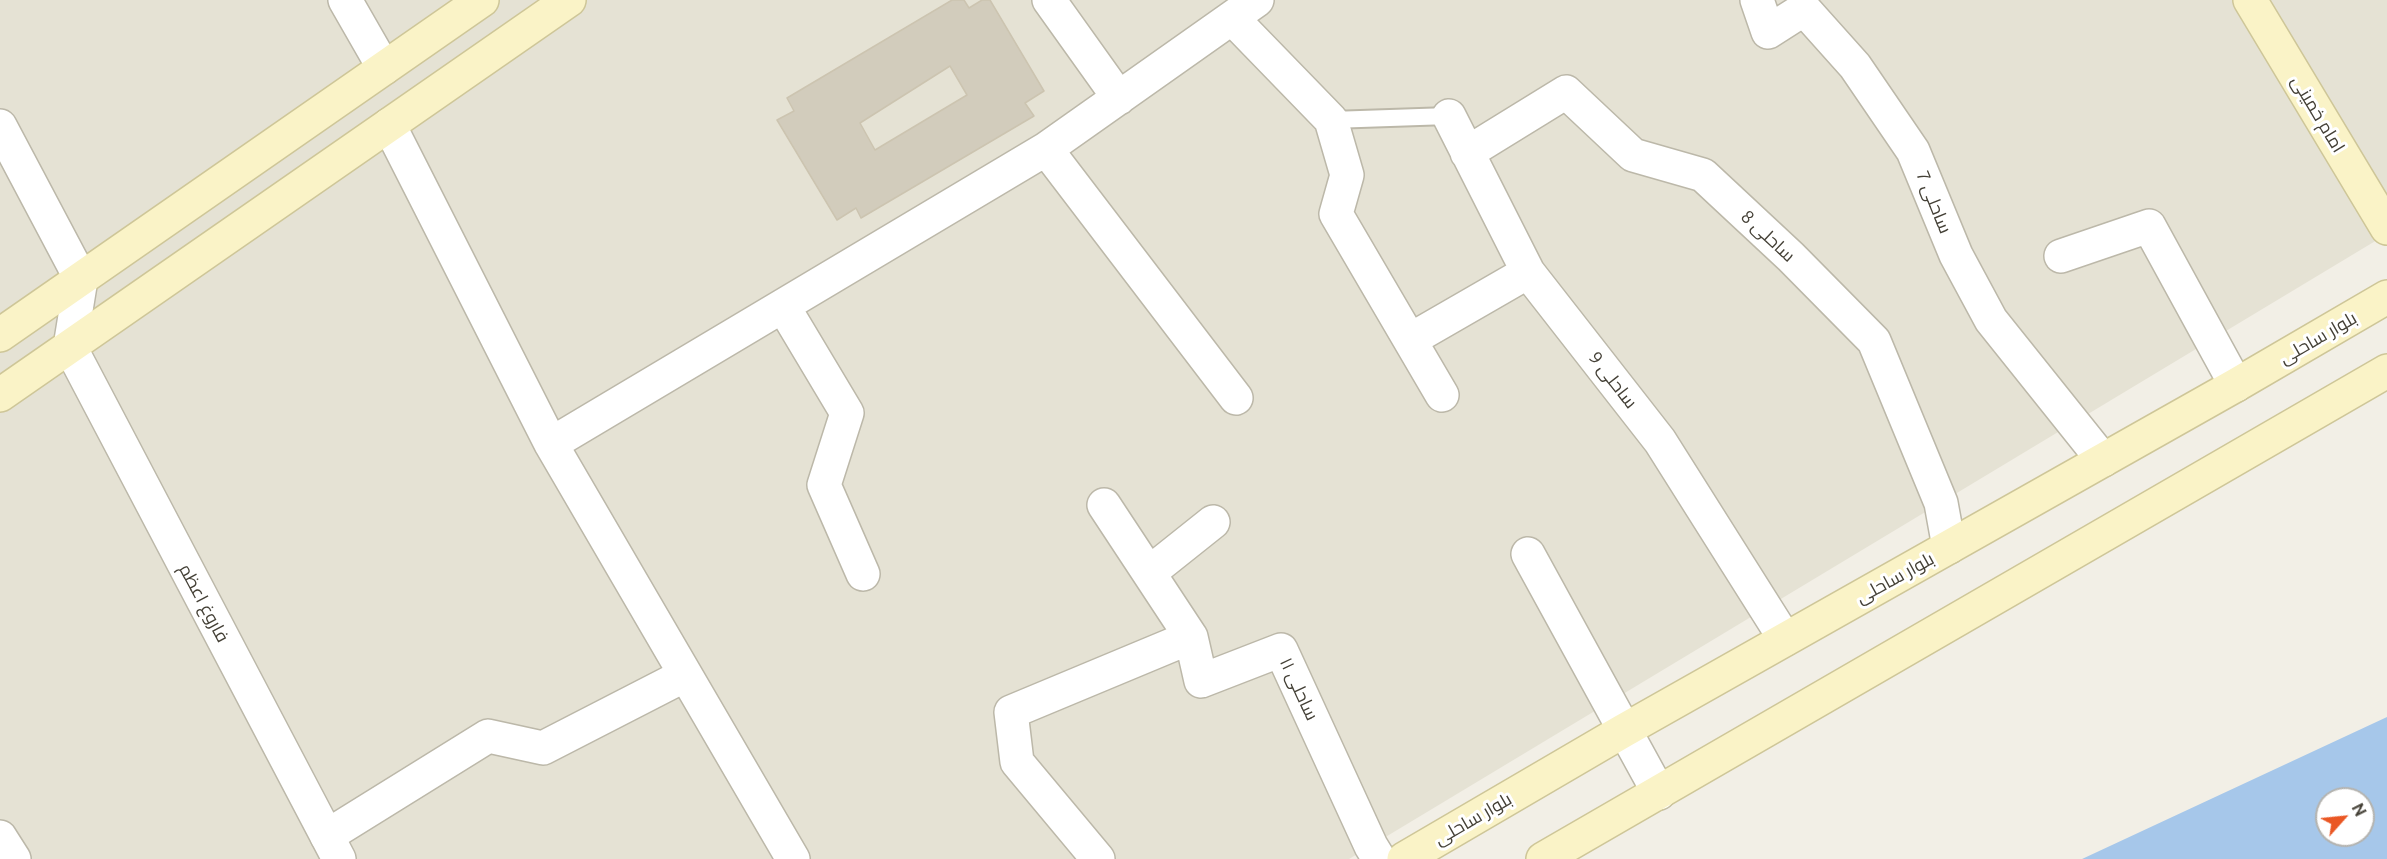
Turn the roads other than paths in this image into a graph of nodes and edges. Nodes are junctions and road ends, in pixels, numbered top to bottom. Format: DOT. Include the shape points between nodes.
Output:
graph roads {
  1 [pos="345,0"];
  2 [pos="482,0"];
  3 [pos="568,0"];
  4 [pos="1049,0"];
  5 [pos="1756,0"];
  6 [pos="2250,0"];
  7 [pos="1245,9"];
  8 [pos="384,68"];
  9 [pos="1119,98"];
  10 [pos="1449,117"];
  11 [pos="1331,120"];
  12 [pos="388,125"];
  13 [pos="0,126"];
  14 [pos="1046,149"];
  15 [pos="1467,153"];
  16 [pos="2387,228"];
  17 [pos="2061,256"];
  18 [pos="1528,272"];
  19 [pos="81,279"];
  20 [pos="2387,297"];
  21 [pos="783,306"];
  22 [pos="0,335"];
  23 [pos="1410,340"];
  24 [pos="70,347"];
  25 [pos="2387,371"];
  26 [pos="2236,385"];
  27 [pos="0,395"];
  28 [pos="1442,395"];
  29 [pos="1236,398"];
  30 [pos="551,444"];
  31 [pos="2103,460"];
  32 [pos="1104,505"];
  33 [pos="1213,522"];
  34 [pos="1949,547"];
  35 [pos="1528,554"];
  36 [pos="1149,573"];
  37 [pos="863,574"];
  38 [pos="1191,637"];
  39 [pos="1785,639"];
  40 [pos="685,675"];
  41 [pos="1623,731"];
  42 [pos="1659,793"];
  43 [pos="0,837"];
  44 [pos="333,848"];
  45 [pos="14,859"];
  46 [pos="793,859"];
  47 [pos="1098,859"];
  48 [pos="1379,859"];
  49 [pos="1404,859"];
  50 [pos="1543,859"];
  1 -- 8 [label="street"];
  2 -- 8 [label="main road"];
  3 -- 12 [label="main road"];
  4 -- 9 [label="street"];
  5 -- 31 [label="street, ساحلی 7" via="1768,32 1804,9 1855,66 1913,151 1956,255 1991,320"];
  6 -- 16 [label="main road, امام خمینی"];
  7 -- 9 [label="street"];
  7 -- 11 [label="street"];
  8 -- 19 [label="main road"];
  9 -- 14 [label="street"];
  10 -- 11 [label="lane"];
  10 -- 15 [label="street, ساحلی 9"];
  11 -- 23 [label="street" via="1347,175 1336,214"];
  12 -- 24 [label="main road"];
  12 -- 30 [label="street"];
  13 -- 19 [label="street"];
  14 -- 21 [label="street"];
  14 -- 29 [label="street"];
  15 -- 18 [label="street, ساحلی 9"];
  15 -- 34 [label="street, ساحلی 8" via="1566,92 1633,154 1703,175 1874,341 1941,503"];
  17 -- 26 [label="street" via="2149,226"];
  18 -- 23 [label="street"];
  18 -- 39 [label="street, ساحلی 9" via="1660,441"];
  19 -- 22 [label="main road"];
  19 -- 24 [label="street"];
  20 -- 26 [label="main road, بلوار ساحلی"];
  21 -- 30 [label="street"];
  21 -- 37 [label="street" via="847,413 824,484"];
  23 -- 28 [label="street"];
  24 -- 27 [label="main road"];
  24 -- 44 [label="street, فاروغ اعظم"];
  25 -- 42 [label="main road"];
  26 -- 31 [label="main road, بلوار ساحلی"];
  30 -- 40 [label="street"];
  31 -- 34 [label="main road, بلوار ساحلی"];
  32 -- 36 [label="street, ساحلی ۱۱"];
  33 -- 36 [label="street"];
  34 -- 39 [label="main road, بلوار ساحلی"];
  35 -- 41 [label="street"];
  36 -- 38 [label="street, ساحلی ۱۱"];
  38 -- 47 [label="street" via="1011,712 1017,762"];
  38 -- 48 [label="street, ساحلی ۱۱" via="1201,681 1281,650"];
  39 -- 41 [label="main road, بلوار ساحلی"];
  40 -- 44 [label="street" via="543,748 488,736"];
  40 -- 46 [label="street"];
  41 -- 42 [label="street"];
  41 -- 49 [label="main road, بلوار ساحلی"];
  42 -- 50 [label="main road"];
  43 -- 45 [label="street"];
}
